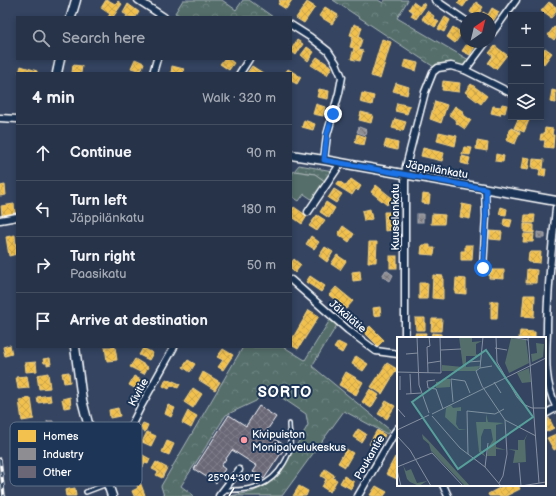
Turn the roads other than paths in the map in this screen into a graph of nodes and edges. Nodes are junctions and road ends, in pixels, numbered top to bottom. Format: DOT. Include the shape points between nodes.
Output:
graph roads {
  1 [pos="76,0"];
  2 [pos="138,0"];
  3 [pos="435,0"];
  4 [pos="516,0"];
  5 [pos="71,16"];
  6 [pos="162,16"];
  7 [pos="460,17"];
  8 [pos="292,25"];
  9 [pos="496,28"];
  10 [pos="482,48"];
  11 [pos="60,60"];
  12 [pos="157,60"];
  13 [pos="248,60"];
  14 [pos="465,70"];
  15 [pos="57,72"];
  16 [pos="153,72"];
  17 [pos="241,72"];
  18 [pos="508,92"];
  19 [pos="0,118"];
  20 [pos="16,119"];
  21 [pos="292,155"];
  22 [pos="324,160"];
  23 [pos="341,163"];
  24 [pos="406,174"];
  25 [pos="486,189"];
  26 [pos="556,201"];
  27 [pos="556,208"];
  28 [pos="308,212"];
  29 [pos="16,217"];
  30 [pos="0,220"];
  31 [pos="483,268"];
  32 [pos="292,281"];
  33 [pos="405,337"];
  34 [pos="75,348"];
  35 [pos="173,348"];
  36 [pos="397,354"];
  37 [pos="546,360"];
  38 [pos="556,407"];
  39 [pos="546,413"];
  40 [pos="88,422"];
  41 [pos="133,422"];
  42 [pos="288,424"];
  43 [pos="397,429"];
  44 [pos="239,470"];
  45 [pos="102,486"];
  46 [pos="109,486"];
  47 [pos="443,486"];
  48 [pos="223,490"];
  49 [pos="86,492"];
  50 [pos="112,496"];
  51 [pos="219,496"];
  52 [pos="358,496"];
  53 [pos="448,496"];
  1 -- 5 [label="street"];
  2 -- 6 [label="street"];
  3 -- 7 [label="street"];
  4 -- 9 [label="street"];
  8 -- 22 [label="street" via="328,51 342,77 327,134"];
  10 -- 14 [label="street"];
  11 -- 15 [label="street"];
  12 -- 16 [label="street"];
  13 -- 17 [label="street"];
  14 -- 18 [label="street"];
  14 -- 24 [label="street, Kuuselankatu" via="451,66 438,68 433,72 425,92"];
  19 -- 20 [label="street"];
  21 -- 22 [label="street, Jäppilänkatu"];
  22 -- 23 [label="street, Jäppilänkatu"];
  23 -- 24 [label="street, Jäppilänkatu"];
  23 -- 28 [label="street"];
  24 -- 25 [label="street, Jäppilänkatu"];
  24 -- 33 [label="street, Kuuselankatu"];
  25 -- 26 [label="street, Jäppilänkatu"];
  25 -- 31 [label="street"];
  27 -- 37 [label="street" via="547,301"];
  29 -- 30 [label="street"];
  32 -- 36 [label="street, Jäkälätie" via="376,351"];
  34 -- 40 [label="street"];
  35 -- 41 [label="street, Kivitie"];
  37 -- 38 [label="street" via="547,378"];
  38 -- 39 [label="street"];
  42 -- 48 [label="lane" via="291,445 288,456 274,476 251,489"];
  43 -- 52 [label="street, Poukantie"];
  44 -- 48 [label="street"];
  45 -- 49 [label="lane"];
  46 -- 50 [label="street"];
  47 -- 53 [label="street"];
  48 -- 51 [label="street"];
}
